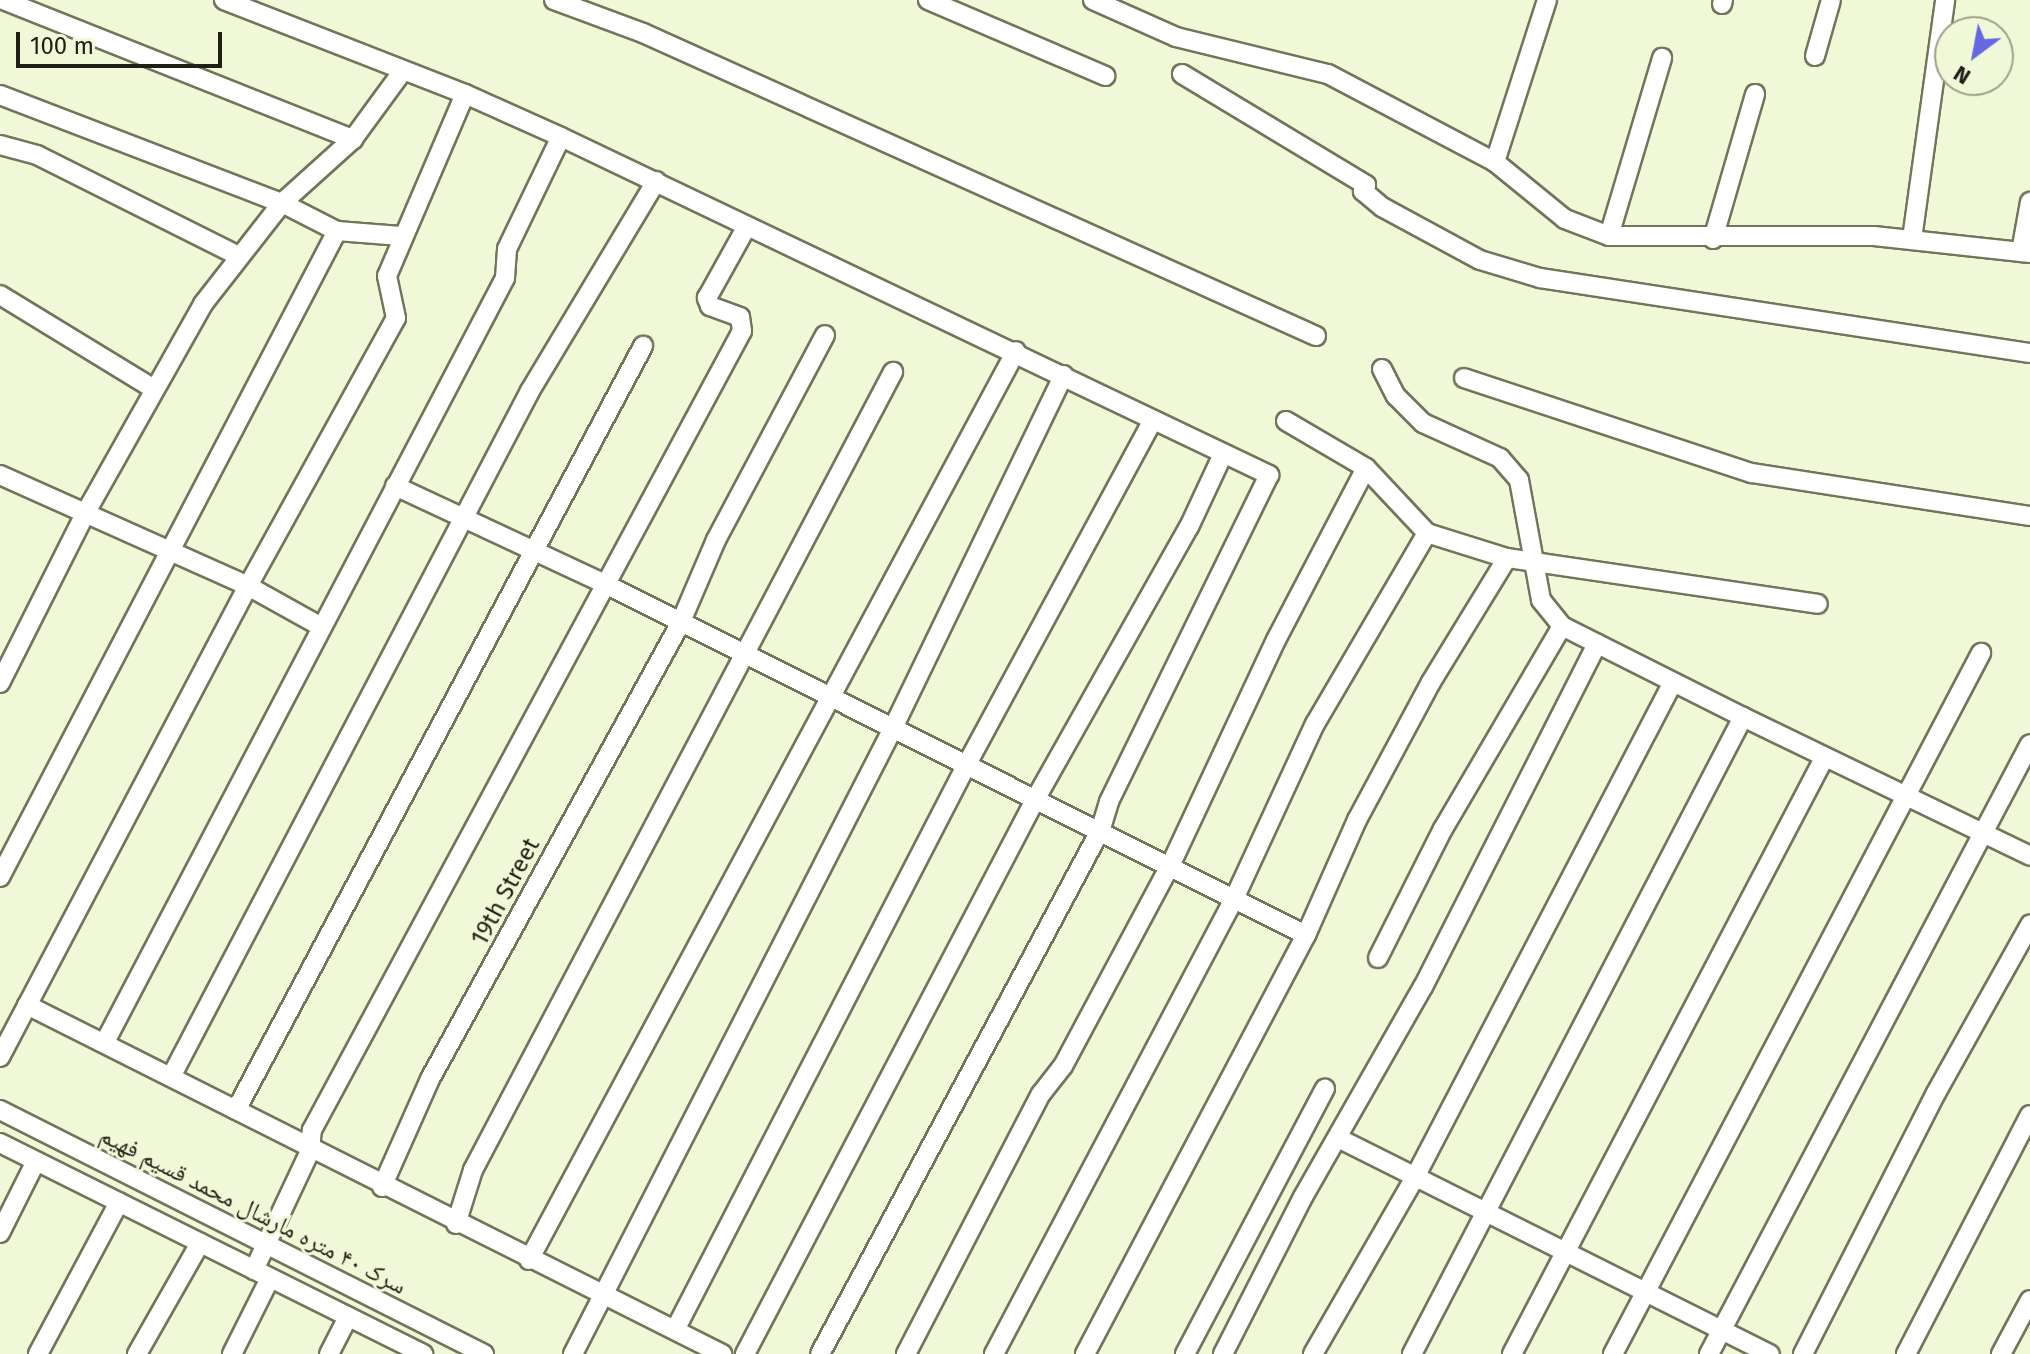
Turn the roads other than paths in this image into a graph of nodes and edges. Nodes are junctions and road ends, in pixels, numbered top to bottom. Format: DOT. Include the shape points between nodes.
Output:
graph roads {
  1 [pos="3,0"];
  2 [pos="224,0"];
  3 [pos="554,0"];
  4 [pos="928,0"];
  5 [pos="1093,0"];
  6 [pos="1547,0"];
  7 [pos="1831,0"];
  8 [pos="1945,0"];
  9 [pos="1815,56"];
  10 [pos="1662,58"];
  11 [pos="402,72"];
  12 [pos="1182,74"];
  13 [pos="1105,76"];
  14 [pos="465,94"];
  15 [pos="1755,94"];
  16 [pos="0,95"];
  17 [pos="561,137"];
  18 [pos="353,139"];
  19 [pos="0,145"];
  20 [pos="1495,162"];
  21 [pos="656,181"];
  22 [pos="2030,202"];
  23 [pos="282,203"];
  24 [pos="747,226"];
  25 [pos="337,231"];
  26 [pos="401,236"];
  27 [pos="1609,236"];
  28 [pos="1713,239"];
  29 [pos="1912,239"];
  30 [pos="2026,252"];
  31 [pos="239,256"];
  32 [pos="0,295"];
  33 [pos="825,335"];
  34 [pos="1316,336"];
  35 [pos="643,346"];
  36 [pos="1016,351"];
  37 [pos="2030,353"];
  38 [pos="1382,369"];
  39 [pos="893,372"];
  40 [pos="1064,375"];
  41 [pos="1464,378"];
  42 [pos="154,389"];
  43 [pos="1153,420"];
  44 [pos="1286,421"];
  45 [pos="1223,454"];
  46 [pos="1366,468"];
  47 [pos="4,476"];
  48 [pos="395,486"];
  49 [pos="0,495"];
  50 [pos="86,512"];
  51 [pos="2030,516"];
  52 [pos="465,521"];
  53 [pos="1427,533"];
  54 [pos="167,554"];
  55 [pos="535,555"];
  56 [pos="1507,558"];
  57 [pos="1532,558"];
  58 [pos="605,584"];
  59 [pos="248,586"];
  60 [pos="1818,604"];
  61 [pos="680,624"];
  62 [pos="320,626"];
  63 [pos="1562,626"];
  64 [pos="1597,644"];
  65 [pos="1981,653"];
  66 [pos="745,658"];
  67 [pos="1673,682"];
  68 [pos="0,683"];
  69 [pos="831,698"];
  70 [pos="1743,717"];
  71 [pos="893,728"];
  72 [pos="2030,744"];
  73 [pos="1823,760"];
  74 [pos="967,764"];
  75 [pos="1903,796"];
  76 [pos="1036,798"];
  77 [pos="1101,829"];
  78 [pos="1980,831"];
  79 [pos="2030,856"];
  80 [pos="1171,864"];
  81 [pos="0,877"];
  82 [pos="1234,899"];
  83 [pos="2030,925"];
  84 [pos="1306,935"];
  85 [pos="1378,958"];
  86 [pos="27,1005"];
  87 [pos="106,1040"];
  88 [pos="0,1057"];
  89 [pos="172,1075"];
  90 [pos="1325,1089"];
  91 [pos="0,1110"];
  92 [pos="236,1110"];
  93 [pos="2030,1115"];
  94 [pos="1338,1138"];
  95 [pos="0,1143"];
  96 [pos="310,1151"];
  97 [pos="36,1161"];
  98 [pos="1414,1179"];
  99 [pos="382,1187"];
  100 [pos="119,1202"];
  101 [pos="1486,1213"];
  102 [pos="456,1224"];
  103 [pos="0,1233"];
  104 [pos="200,1243"];
  105 [pos="266,1244"];
  106 [pos="1566,1252"];
  107 [pos="529,1260"];
  108 [pos="262,1274"];
  109 [pos="1647,1293"];
  110 [pos="603,1296"];
  111 [pos="2030,1300"];
  112 [pos="348,1317"];
  113 [pos="675,1330"];
  114 [pos="1722,1331"];
  115 [pos="38,1354"];
  116 [pos="137,1354"];
  117 [pos="232,1354"];
  118 [pos="329,1354"];
  119 [pos="423,1354"];
  120 [pos="484,1354"];
  121 [pos="573,1354"];
  122 [pos="722,1354"];
  123 [pos="745,1354"];
  124 [pos="820,1354"];
  125 [pos="906,1354"];
  126 [pos="994,1354"];
  127 [pos="1085,1354"];
  128 [pos="1185,1354"];
  129 [pos="1223,1354"];
  130 [pos="1313,1354"];
  131 [pos="1412,1354"];
  132 [pos="1512,1354"];
  133 [pos="1613,1354"];
  134 [pos="1709,1354"];
  135 [pos="1770,1354"];
  136 [pos="1803,1354"];
  137 [pos="1906,1354"];
  138 [pos="2001,1354"];
  1 -- 18 [label="street"];
  2 -- 11 [label="street"];
  3 -- 34 [label="street" via="643,33"];
  4 -- 13 [label="street"];
  5 -- 20 [label="street" via="1176,37 1328,74"];
  6 -- 20 [label="street"];
  7 -- 9 [label="street"];
  8 -- 29 [label="street"];
  10 -- 27 [label="street"];
  11 -- 14 [label="street"];
  11 -- 18 [label="street"];
  12 -- 37 [label="street" via="1366,185 1363,191 1382,207 1480,260 1540,278"];
  14 -- 17 [label="street"];
  14 -- 26 [label="street"];
  15 -- 28 [label="street"];
  16 -- 23 [label="street"];
  17 -- 21 [label="street"];
  17 -- 48 [label="street" via="507,249 505,278"];
  18 -- 23 [label="street"];
  19 -- 31 [label="street" via="37,155"];
  20 -- 27 [label="street" via="1565,219"];
  21 -- 24 [label="street"];
  21 -- 52 [label="street" via="530,391"];
  22 -- 30 [label="street"];
  23 -- 25 [label="street"];
  23 -- 31 [label="street"];
  24 -- 36 [label="street"];
  24 -- 58 [label="street" via="707,298 710,306 740,317 742,331"];
  25 -- 26 [label="street"];
  25 -- 54 [label="street"];
  26 -- 59 [label="street" via="387,276 396,318"];
  27 -- 28 [label="street"];
  28 -- 29 [label="street"];
  29 -- 30 [label="street"];
  31 -- 42 [label="street" via="203,304"];
  32 -- 42 [label="street"];
  33 -- 61 [label="street, 19th Street" via="716,540"];
  35 -- 55 [label="street"];
  36 -- 40 [label="street"];
  36 -- 69 [label="street"];
  38 -- 57 [label="street" via="1396,396 1423,423 1500,458 1519,480"];
  39 -- 66 [label="street"];
  40 -- 43 [label="street"];
  40 -- 71 [label="street"];
  41 -- 51 [label="street" via="1752,473"];
  42 -- 50 [label="street"];
  43 -- 45 [label="street"];
  43 -- 74 [label="street"];
  44 -- 46 [label="street"];
  45 -- 76 [label="street" via="1189,527"];
  45 -- 77 [label="street" via="1269,475 1109,802"];
  46 -- 53 [label="street"];
  46 -- 80 [label="street" via="1283,626"];
  47 -- 49 [label="street"];
  47 -- 50 [label="street"];
  48 -- 52 [label="street"];
  48 -- 62 [label="street"];
  50 -- 54 [label="street"];
  50 -- 68 [label="street"];
  52 -- 55 [label="street"];
  52 -- 89 [label="street"];
  53 -- 56 [label="street"];
  53 -- 82 [label="street" via="1315,724"];
  54 -- 59 [label="street"];
  54 -- 81 [label="street"];
  55 -- 58 [label="street"];
  55 -- 92 [label="street"];
  56 -- 57 [label="street"];
  56 -- 84 [label="street" via="1431,682 1357,820"];
  57 -- 60 [label="street" via="1708,591"];
  57 -- 63 [label="street" via="1541,600"];
  58 -- 61 [label="street"];
  58 -- 96 [label="street" via="524,744 312,1130"];
  59 -- 62 [label="street"];
  59 -- 86 [label="street"];
  61 -- 66 [label="street"];
  61 -- 99 [label="street, 19th Street" via="430,1079"];
  62 -- 87 [label="street"];
  63 -- 64 [label="street"];
  63 -- 85 [label="street" via="1443,829"];
  64 -- 67 [label="street"];
  64 -- 94 [label="street" via="1423,987"];
  65 -- 75 [label="street"];
  66 -- 69 [label="street"];
  66 -- 102 [label="street" via="473,1170"];
  67 -- 70 [label="street"];
  67 -- 98 [label="street"];
  69 -- 71 [label="street"];
  69 -- 107 [label="street"];
  70 -- 73 [label="street"];
  70 -- 101 [label="street"];
  71 -- 74 [label="street"];
  71 -- 110 [label="street"];
  72 -- 78 [label="street"];
  73 -- 75 [label="street"];
  73 -- 106 [label="street"];
  74 -- 76 [label="street"];
  74 -- 113 [label="street"];
  75 -- 78 [label="street"];
  75 -- 109 [label="street"];
  76 -- 77 [label="street"];
  76 -- 123 [label="street"];
  77 -- 80 [label="street"];
  77 -- 124 [label="street"];
  78 -- 79 [label="street"];
  78 -- 114 [label="street"];
  80 -- 82 [label="street"];
  80 -- 125 [label="street" via="1063,1066 1041,1094"];
  82 -- 84 [label="street"];
  82 -- 126 [label="street"];
  83 -- 136 [label="street" via="1936,1093"];
  84 -- 127 [label="street"];
  86 -- 87 [label="street"];
  86 -- 88 [label="street"];
  87 -- 89 [label="street"];
  89 -- 92 [label="street"];
  90 -- 128 [label="street"];
  91 -- 105 [label="street, سرک ۴۰ متره مارشال محمد قسیم فهیم"];
  92 -- 96 [label="street"];
  93 -- 137 [label="street"];
  94 -- 98 [label="street"];
  94 -- 129 [label="street"];
  95 -- 97 [label="street"];
  96 -- 99 [label="street"];
  96 -- 105 [label="street"];
  97 -- 100 [label="street"];
  97 -- 103 [label="street"];
  98 -- 101 [label="street"];
  98 -- 130 [label="street"];
  99 -- 102 [label="street"];
  100 -- 104 [label="street"];
  100 -- 115 [label="street"];
  101 -- 106 [label="street"];
  101 -- 131 [label="street"];
  102 -- 107 [label="street"];
  104 -- 108 [label="street"];
  104 -- 116 [label="street"];
  105 -- 108 [label="street"];
  105 -- 120 [label="street, سرک ۴۰ متره مارشال محمد قسیم فهیم"];
  106 -- 109 [label="street"];
  106 -- 132 [label="street"];
  107 -- 110 [label="street"];
  108 -- 112 [label="street"];
  108 -- 117 [label="street"];
  109 -- 114 [label="street"];
  109 -- 133 [label="street"];
  110 -- 113 [label="street"];
  110 -- 121 [label="street"];
  111 -- 138 [label="street"];
  112 -- 118 [label="street"];
  112 -- 119 [label="street"];
  113 -- 122 [label="street"];
  114 -- 134 [label="street"];
  114 -- 135 [label="street"];
}
